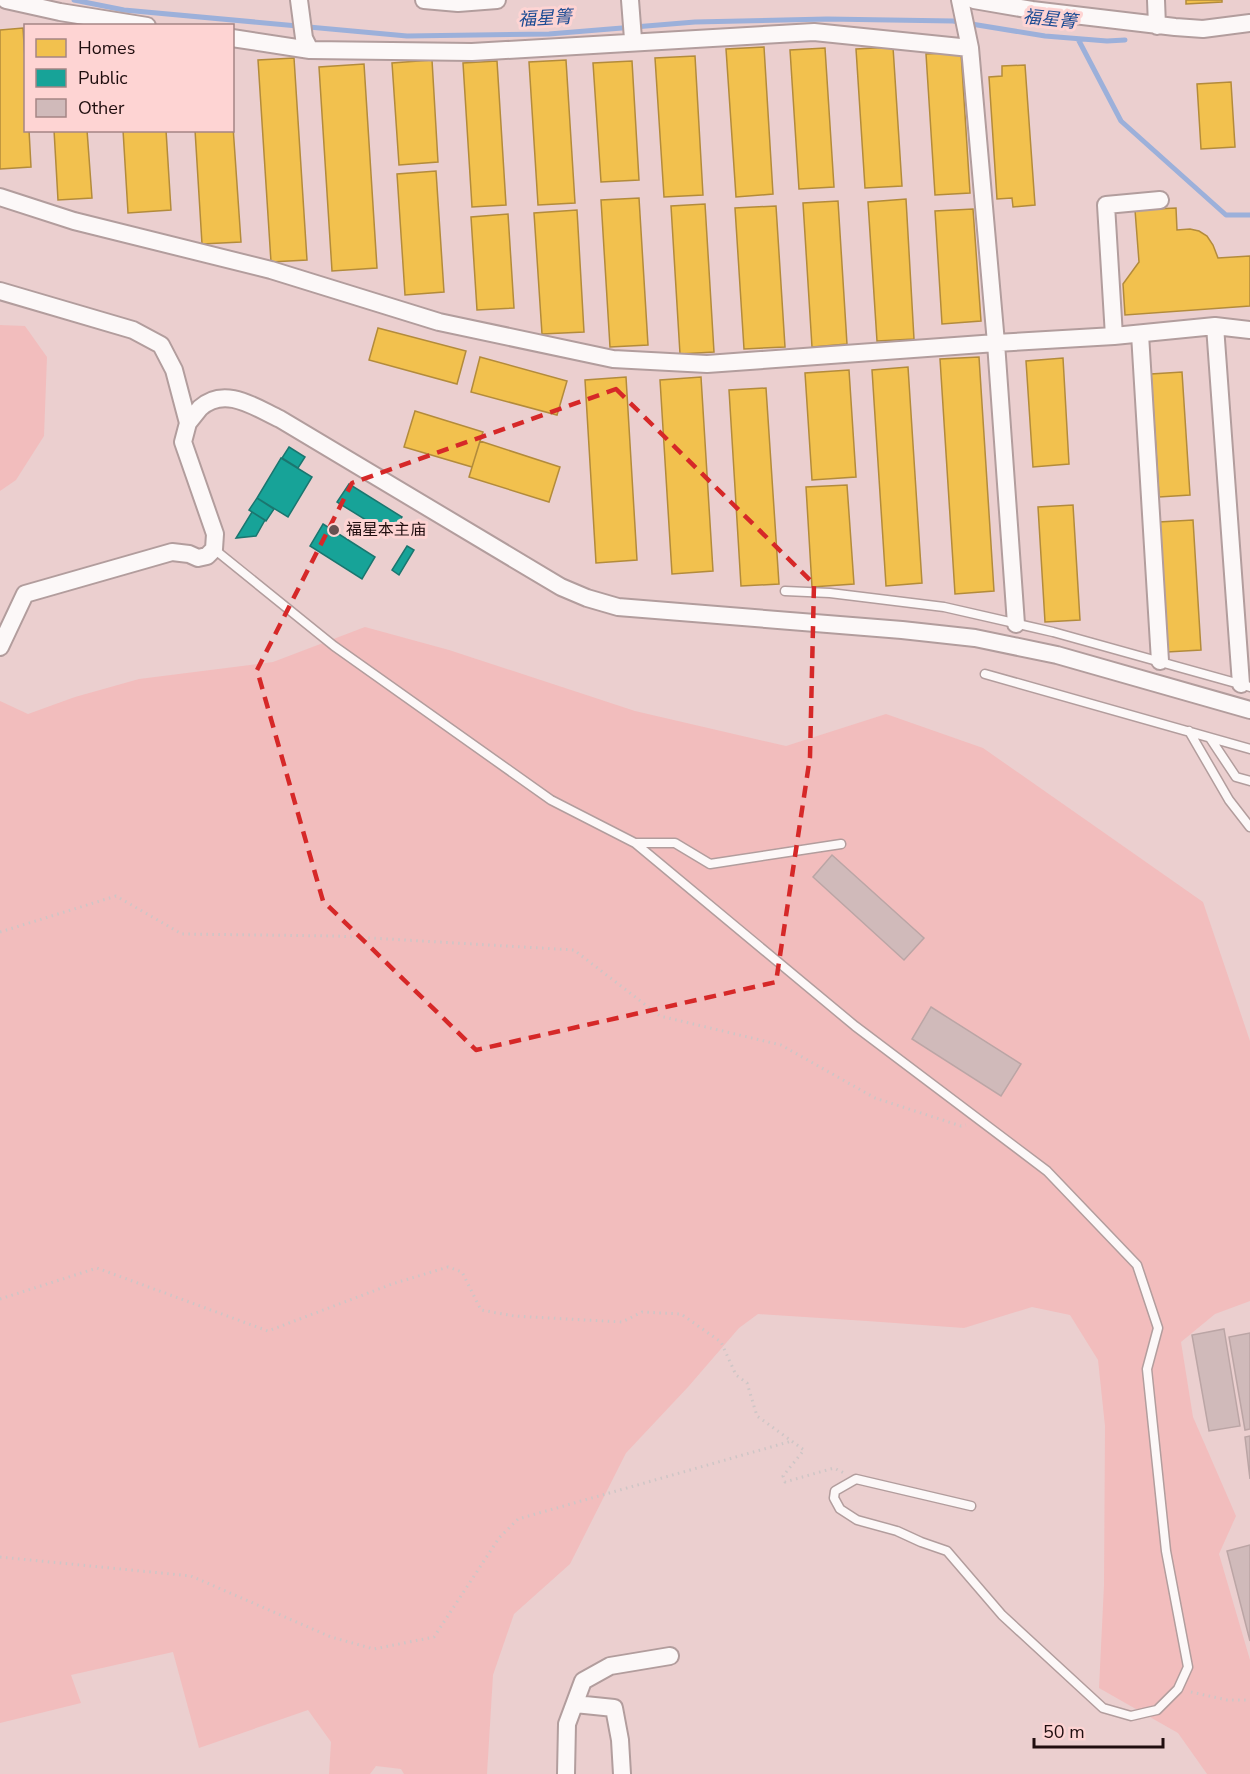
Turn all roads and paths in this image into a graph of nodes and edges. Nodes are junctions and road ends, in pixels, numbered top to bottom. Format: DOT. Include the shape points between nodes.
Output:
graph roads {
  1 [pos="6,0"];
  2 [pos="424,0"];
  3 [pos="497,0"];
  4 [pos="974,0"];
  5 [pos="1156,0"];
  6 [pos="1032,5"];
  7 [pos="961,6"];
  8 [pos="300,7"];
  9 [pos="630,8"];
  10 [pos="1250,23"];
  11 [pos="135,24"];
  12 [pos="1157,26"];
  13 [pos="234,38"];
  14 [pos="635,40"];
  15 [pos="968,42"];
  16 [pos="307,44"];
  17 [pos="0,197"];
  18 [pos="1160,201"];
  19 [pos="0,291"];
  20 [pos="1215,326"];
  21 [pos="1250,330"];
  22 [pos="1140,334"];
  23 [pos="1114,336"];
  24 [pos="996,343"];
  25 [pos="188,423"];
  26 [pos="214,549"];
  27 [pos="785,591"];
  28 [pos="1016,624"];
  29 [pos="0,647"];
  30 [pos="1160,661"];
  31 [pos="985,674"];
  32 [pos="1246,685"];
  33 [pos="1250,710"];
  34 [pos="1189,732"];
  35 [pos="1210,738"];
  36 [pos="1250,749"];
  37 [pos="1250,782"];
  38 [pos="1250,828"];
  39 [pos="635,843"];
  40 [pos="841,844"];
  41 [pos="0,932"];
  42 [pos="980,1120"];
  43 [pos="0,1299"];
  44 [pos="793,1441"];
  45 [pos="856,1479"];
  46 [pos="971,1506"];
  47 [pos="0,1557"];
  48 [pos="670,1656"];
  49 [pos="1178,1689"];
  50 [pos="1250,1700"];
  51 [pos="574,1704"];
  52 [pos="566,1774"];
  53 [pos="622,1774"];
  1 -- 11 [label="street"];
  2 -- 3 [label="street"];
  4 -- 6 [label="street"];
  5 -- 12 [label="street"];
  6 -- 12 [label="street"];
  7 -- 15 [label="street"];
  8 -- 16 [label="street"];
  9 -- 14 [label="street"];
  10 -- 12 [label="street" via="1203,28"];
  13 -- 16 [label="street"];
  14 -- 15 [label="street" via="814,32"];
  14 -- 16 [label="street" via="472,52"];
  15 -- 24 [label="street"];
  17 -- 24 [label="street" via="271,270 440,322 613,359 707,364"];
  18 -- 23 [label="street" via="1106,204"];
  19 -- 25 [label="street" via="133,330 161,345 174,370"];
  20 -- 21 [label="street"];
  20 -- 22 [label="street"];
  20 -- 32 [label="street"];
  22 -- 23 [label="street"];
  22 -- 30 [label="street"];
  23 -- 24 [label="street"];
  24 -- 28 [label="street"];
  25 -- 26 [label="street" via="183,442 215,534"];
  25 -- 33 [label="street" via="202,407 218,398 237,399 280,420 561,587 618,607 975,638 1057,655"];
  26 -- 29 [label="street" via="198,558 172,552 25,594"];
  26 -- 39 [label="lane" via="334,646 551,800"];
  27 -- 28 [label="lane" via="944,607"];
  28 -- 30 [label="lane"];
  30 -- 32 [label="lane"];
  31 -- 34 [label="lane"];
  34 -- 35 [label="lane"];
  34 -- 38 [label="lane"];
  35 -- 36 [label="lane"];
  35 -- 37 [label="lane" via="1236,777"];
  39 -- 40 [label="lane" via="675,843 710,864"];
  39 -- 42 [label="lane" via="855,1026"];
  41 -- 42 [label="path" via="116,896 182,934 337,936 574,950 660,1016 781,1045 875,1098 961,1126"];
  42 -- 49 [label="lane" via="1047,1171 1137,1265 1158,1328 1147,1369 1166,1551 1188,1667"];
  43 -- 44 [label="path" via="97,1268 268,1331 448,1267 462,1272 482,1310 514,1316 622,1322 642,1312 681,1314 721,1342 736,1376 747,1383 758,1416"];
  44 -- 45 [label="path" via="804,1450 783,1476 785,1482 834,1468"];
  44 -- 47 [label="path" via="518,1520 499,1538 434,1637 374,1649 331,1637 191,1576"];
  45 -- 46 [label="lane"];
  45 -- 49 [label="lane" via="835,1491 840,1509 857,1520 947,1551 1002,1615 1103,1708 1131,1716 1157,1710"];
  48 -- 51 [label="street" via="610,1666 583,1681"];
  49 -- 50 [label="path" via="1227,1700"];
  51 -- 52 [label="street" via="567,1724"];
  51 -- 53 [label="street" via="614,1708"];
}
